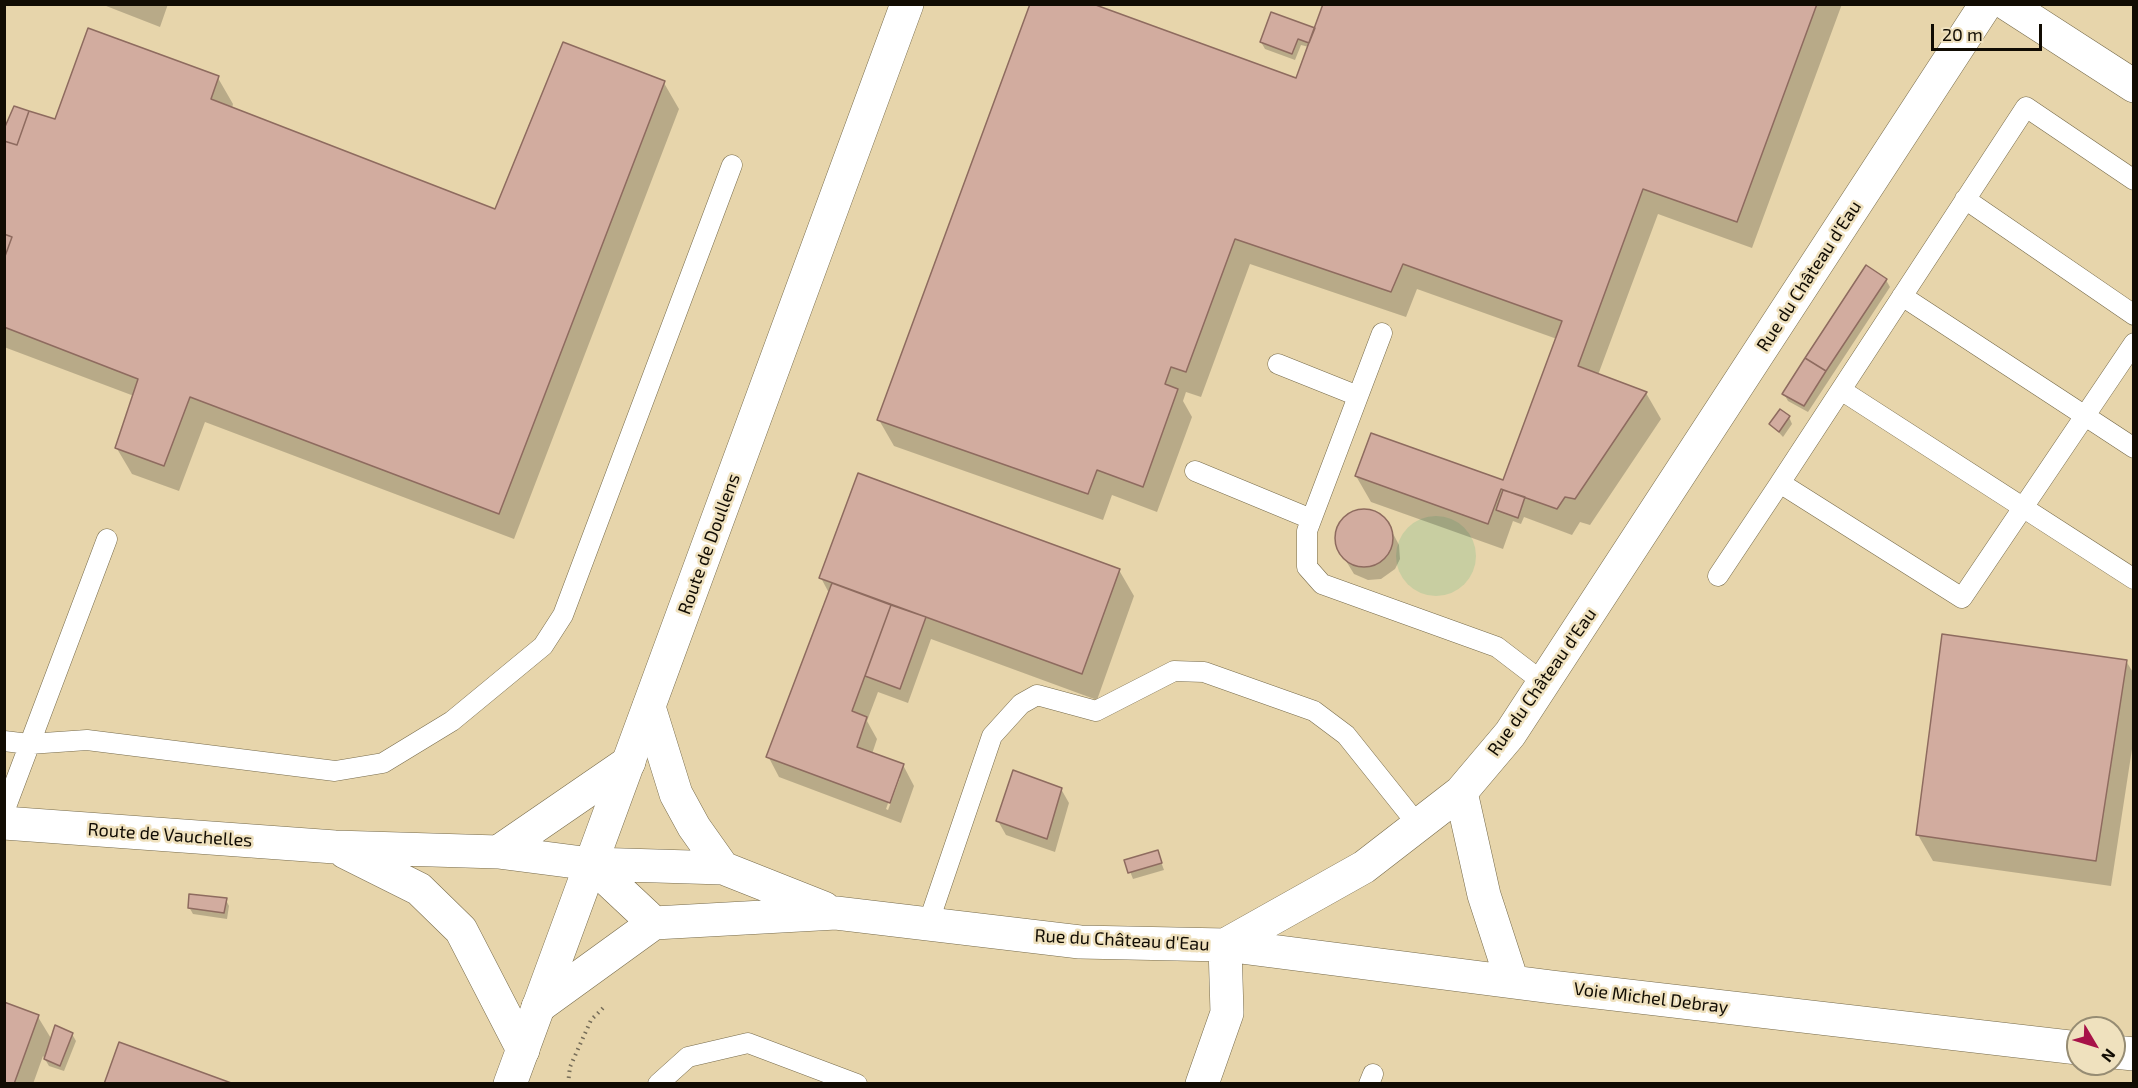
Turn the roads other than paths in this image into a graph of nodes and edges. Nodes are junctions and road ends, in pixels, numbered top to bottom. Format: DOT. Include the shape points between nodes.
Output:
graph roads {
  1 [pos="907,4"];
  2 [pos="1986,4"];
  3 [pos="2007,4"];
  4 [pos="2133,86"];
  5 [pos="732,165"];
  6 [pos="2133,180"];
  7 [pos="1965,200"];
  8 [pos="1902,296"];
  9 [pos="2133,315"];
  10 [pos="1382,333"];
  11 [pos="2133,343"];
  12 [pos="1278,364"];
  13 [pos="1841,390"];
  14 [pos="1358,396"];
  15 [pos="2085,415"];
  16 [pos="2133,448"];
  17 [pos="1195,471"];
  18 [pos="1780,483"];
  19 [pos="2023,507"];
  20 [pos="1311,519"];
  21 [pos="107,539"];
  22 [pos="1718,576"];
  23 [pos="2133,579"];
  24 [pos="1544,683"];
  25 [pos="649,707"];
  26 [pos="4,741"];
  27 [pos="28,744"];
  28 [pos="629,762"];
  29 [pos="1461,792"];
  30 [pos="4,813"];
  31 [pos="4,823"];
  32 [pos="1418,825"];
  33 [pos="335,847"];
  34 [pos="498,852"];
  35 [pos="591,864"];
  36 [pos="723,868"];
  37 [pos="836,913"];
  38 [pos="654,923"];
  39 [pos="928,924"];
  40 [pos="1225,945"];
  41 [pos="1512,981"];
  42 [pos="538,1007"];
  43 [pos="2066,1047"];
  44 [pos="523,1050"];
  45 [pos="510,1083"];
  46 [pos="658,1083"];
  47 [pos="858,1083"];
  48 [pos="1202,1083"];
  1 -- 25 [label="street, Route de Doullens"];
  2 -- 24 [label="street, Rue du Château d'Eau"];
  3 -- 4 [label="street"];
  5 -- 27 [label="lane" via="563,615 543,646 452,721 383,763 335,771 87,740"];
  6 -- 7 [label="lane" via="2026,107"];
  7 -- 8 [label="lane"];
  7 -- 9 [label="lane"];
  8 -- 13 [label="lane"];
  8 -- 15 [label="lane"];
  10 -- 14 [label="lane"];
  11 -- 15 [label="lane"];
  12 -- 14 [label="lane"];
  13 -- 18 [label="lane"];
  13 -- 19 [label="lane"];
  14 -- 20 [label="lane"];
  15 -- 16 [label="lane"];
  15 -- 19 [label="lane"];
  17 -- 20 [label="lane"];
  18 -- 19 [label="lane" via="1962,598"];
  18 -- 22 [label="lane"];
  19 -- 23 [label="lane"];
  20 -- 24 [label="lane" via="1307,567 1322,584 1497,647"];
  21 -- 27 [label="lane"];
  24 -- 29 [label="street, Rue du Château d'Eau" via="1510,734"];
  25 -- 28 [label="street, Route de Doullens"];
  25 -- 36 [label="street" via="676,794 694,828"];
  26 -- 27 [label="lane"];
  27 -- 30 [label="lane"];
  28 -- 34 [label="street"];
  28 -- 35 [label="street, Route de Doullens"];
  29 -- 32 [label="street, Rue du Château d'Eau"];
  29 -- 41 [label="street" via="1484,895"];
  31 -- 33 [label="street, Route de Vauchelles"];
  32 -- 39 [label="lane" via="1346,735 1314,711 1204,672 1174,671 1096,711 1037,695 1021,704 992,736"];
  32 -- 40 [label="street, Rue du Château d'Eau" via="1364,867"];
  33 -- 34 [label="street, Route de Vauchelles"];
  33 -- 44 [label="street, Route de Vauchelles" via="419,889 460,930"];
  34 -- 35 [label="street, Route de Vauchelles"];
  35 -- 36 [label="street, Rue du Château d'Eau"];
  35 -- 38 [label="street"];
  35 -- 42 [label="street, Route de Doullens"];
  36 -- 37 [label="street, Rue du Château d'Eau"];
  37 -- 38 [label="street, Rue du Château d'Eau"];
  37 -- 39 [label="street, Rue du Château d'Eau"];
  38 -- 42 [label="street"];
  39 -- 40 [label="street, Rue du Château d'Eau" via="1080,942"];
  40 -- 41 [label="street, Voie Michel Debray"];
  40 -- 48 [label="street" via="1227,1013"];
  41 -- 43 [label="street, Voie Michel Debray"];
  42 -- 44 [label="street, Route de Doullens"];
  44 -- 45 [label="street, Route de Doullens"];
  46 -- 47 [label="lane" via="688,1057 748,1043"];
}
